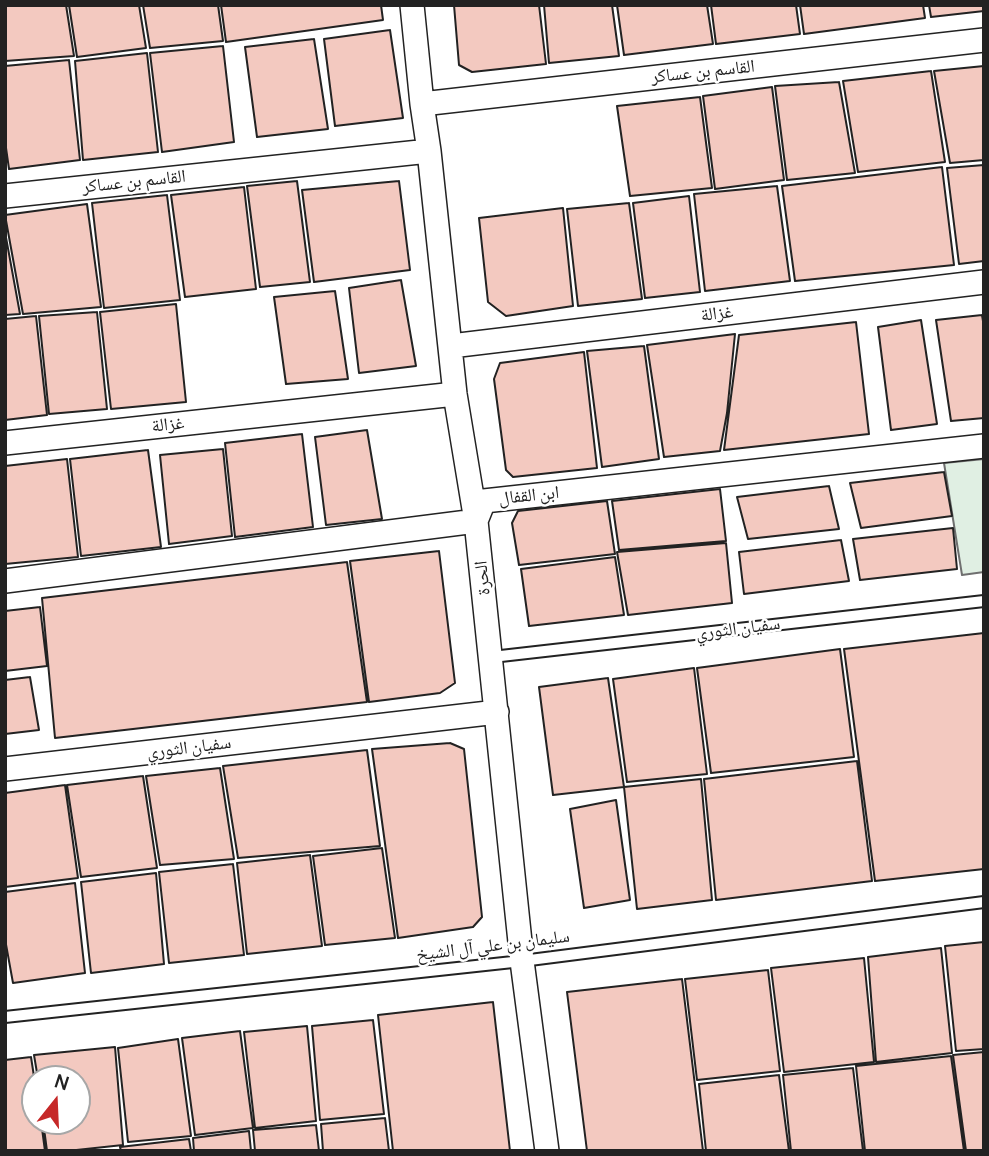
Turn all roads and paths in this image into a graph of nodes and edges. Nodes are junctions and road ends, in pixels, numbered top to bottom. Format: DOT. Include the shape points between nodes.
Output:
graph roads {
  1 [pos="412,5"];
  2 [pos="984,40"];
  3 [pos="422,104"];
  4 [pos="429,151"];
  5 [pos="5,196"];
  6 [pos="984,282"];
  7 [pos="451,346"];
  8 [pos="455,394"];
  9 [pos="5,443"];
  10 [pos="984,446"];
  11 [pos="476,521"];
  12 [pos="5,581"];
  13 [pos="984,601"];
  14 [pos="492,657"];
  15 [pos="497,712"];
  16 [pos="5,769"];
  17 [pos="984,902"];
  18 [pos="522,961"];
  19 [pos="5,1017"];
  20 [pos="547,1151"];
  1 -- 3 [label="street, الحرة"];
  2 -- 3 [label="street, القاسم بن عساكر"];
  3 -- 4 [label="street, الحرة"];
  4 -- 5 [label="street, القاسم بن عساكر"];
  4 -- 7 [label="street, الحرة"];
  6 -- 7 [label="street, غزالة"];
  7 -- 8 [label="street, الحرة"];
  8 -- 9 [label="street, غزالة"];
  8 -- 11 [label="street, الحرة"];
  10 -- 11 [label="street, ابن القفال" via="484,501"];
  11 -- 12 [label="street, ابن القفال"];
  11 -- 14 [label="street, الحرة"];
  13 -- 14 [label="lane, سفيان الثوري"];
  14 -- 15 [label="street, الحرة"];
  15 -- 16 [label="street, سفيان الثوري"];
  15 -- 18 [label="street, الحرة"];
  17 -- 18 [label="lane, سليمان بن علي آل الشيخ"];
  18 -- 19 [label="lane, سليمان بن علي آل الشيخ"];
  18 -- 20 [label="street, الحرة"];
}
